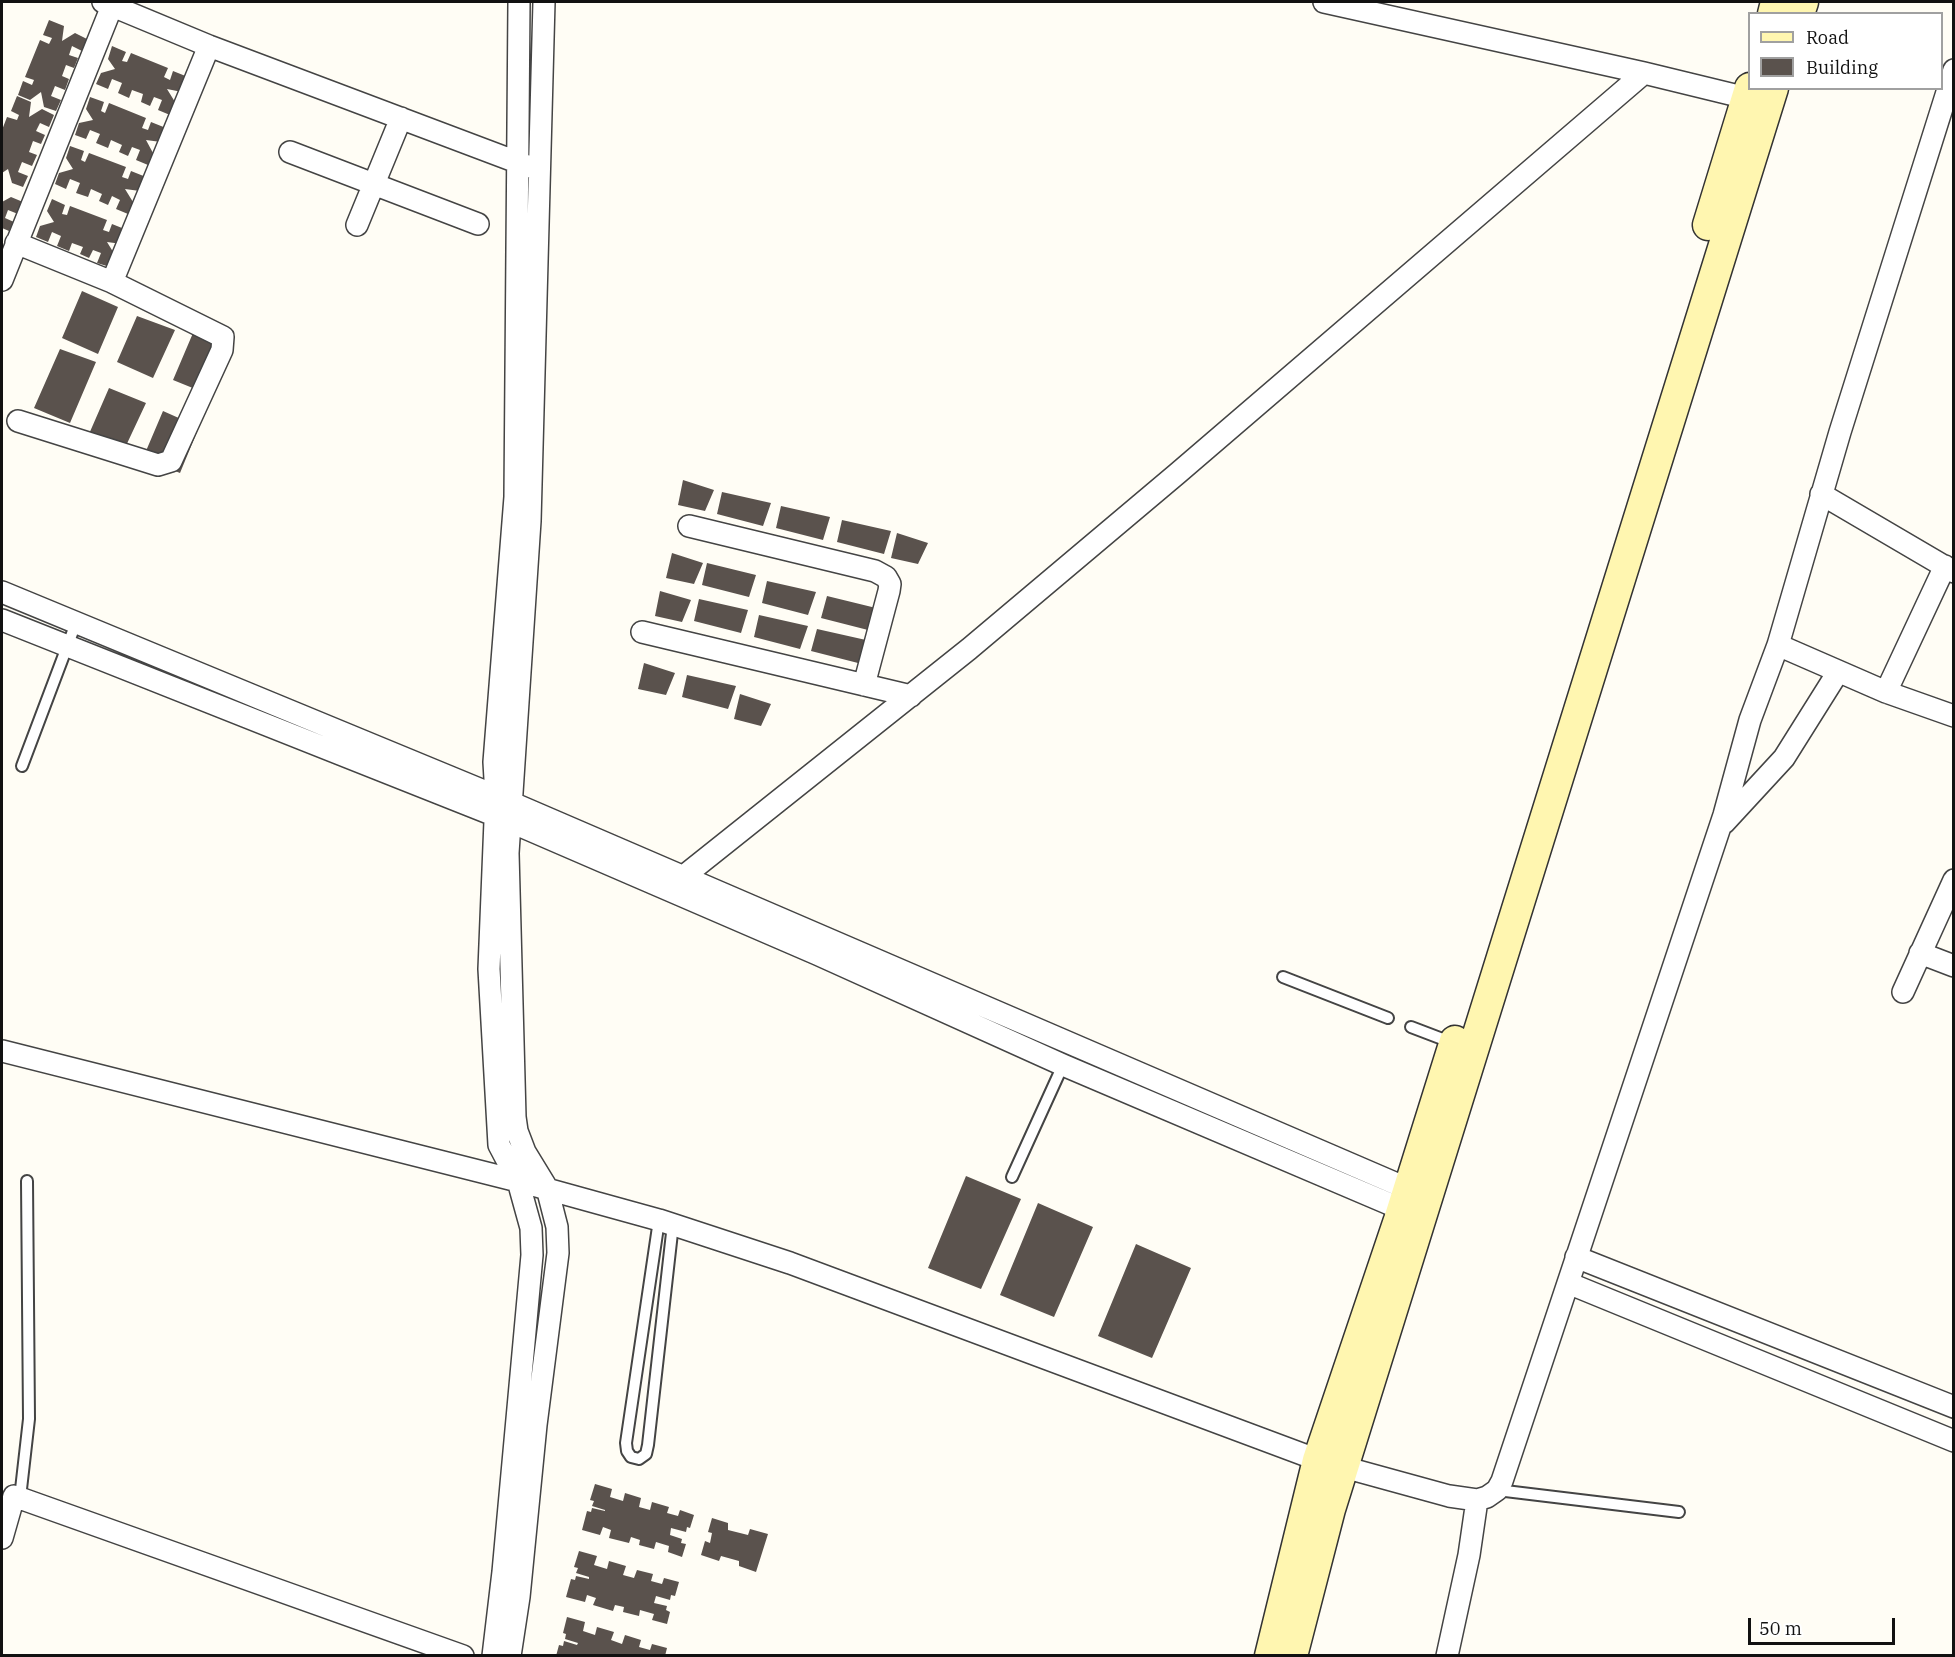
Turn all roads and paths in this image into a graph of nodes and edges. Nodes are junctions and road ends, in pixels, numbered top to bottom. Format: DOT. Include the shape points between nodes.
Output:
graph roads {
  1 [pos="519,2"];
  2 [pos="544,2"];
  3 [pos="1324,2"];
  4 [pos="108,4"];
  5 [pos="208,46"];
  6 [pos="1644,73"];
  7 [pos="1953,74"];
  8 [pos="1759,95"];
  9 [pos="401,118"];
  10 [pos="290,152"];
  11 [pos="518,162"];
  12 [pos="538,171"];
  13 [pos="374,184"];
  14 [pos="478,224"];
  15 [pos="357,225"];
  16 [pos="16,243"];
  17 [pos="2,280"];
  18 [pos="112,282"];
  19 [pos="18,421"];
  20 [pos="1821,494"];
  21 [pos="689,526"];
  22 [pos="1949,569"];
  23 [pos="2,592"];
  24 [pos="2,620"];
  25 [pos="76,623"];
  26 [pos="642,632"];
  27 [pos="1778,645"];
  28 [pos="67,646"];
  29 [pos="1838,672"];
  30 [pos="864,685"];
  31 [pos="1886,692"];
  32 [pos="910,696"];
  33 [pos="1953,716"];
  34 [pos="22,766"];
  35 [pos="503,809"];
  36 [pos="1718,830"];
  37 [pos="1953,880"];
  38 [pos="675,883"];
  39 [pos="1920,953"];
  40 [pos="1953,966"];
  41 [pos="1282,977"];
  42 [pos="1903,992"];
  43 [pos="1388,1018"];
  44 [pos="1411,1027"];
  45 [pos="1454,1043"];
  46 [pos="2,1051"];
  47 [pos="1064,1065"];
  48 [pos="1012,1177"];
  49 [pos="27,1181"];
  50 [pos="518,1181"];
  51 [pos="547,1188"];
  52 [pos="1415,1204"];
  53 [pos="666,1222"];
  54 [pos="1576,1257"];
  55 [pos="1568,1283"];
  56 [pos="1953,1407"];
  57 [pos="1953,1442"];
  58 [pos="1331,1464"];
  59 [pos="1497,1490"];
  60 [pos="12,1496"];
  61 [pos="1477,1500"];
  62 [pos="1679,1512"];
  63 [pos="2,1538"];
  64 [pos="463,1656"];
  65 [pos="493,1656"];
  66 [pos="510,1656"];
  67 [pos="1270,1656"];
  68 [pos="1292,1656"];
  69 [pos="1447,1656"];
  1 -- 11 [label="street"];
  2 -- 12 [label="street"];
  3 -- 6 [label="street"];
  4 -- 5 [label="street"];
  4 -- 16 [label="street"];
  5 -- 9 [label="street"];
  5 -- 18 [label="street"];
  6 -- 8 [label="street"];
  6 -- 32 [label="street" via="1187,466"];
  7 -- 20 [label="street"];
  8 -- 45 [label="main road"];
  8 -- 52 [label="main road"];
  9 -- 11 [label="street"];
  9 -- 13 [label="street"];
  10 -- 13 [label="street"];
  11 -- 12 [label="street"];
  11 -- 35 [label="street" via="515,497 494,762"];
  12 -- 35 [label="street" via="530,521"];
  13 -- 14 [label="street"];
  13 -- 15 [label="street"];
  16 -- 17 [label="street"];
  16 -- 18 [label="street"];
  18 -- 19 [label="street" via="223,337 222,350 171,461 158,465"];
  20 -- 22 [label="street"];
  20 -- 27 [label="street"];
  21 -- 30 [label="street" via="875,571 886,577 889,591"];
  22 -- 31 [label="street"];
  23 -- 25 [label="street"];
  24 -- 28 [label="street"];
  25 -- 28 [label="lane"];
  25 -- 35 [label="street"];
  26 -- 30 [label="street"];
  27 -- 29 [label="street"];
  27 -- 36 [label="street" via="1750,720"];
  28 -- 34 [label="lane"];
  28 -- 35 [label="street"];
  29 -- 31 [label="street"];
  29 -- 36 [label="street" via="1784,758"];
  30 -- 32 [label="street"];
  31 -- 33 [label="street"];
  32 -- 38 [label="street"];
  35 -- 38 [label="street"];
  35 -- 50 [label="street" via="489,969 497,1130 503,1154"];
  35 -- 51 [label="street" via="514,1117 525,1152"];
  36 -- 54 [label="street"];
  37 -- 39 [label="street"];
  38 -- 47 [label="street" via="817,954"];
  38 -- 52 [label="street"];
  39 -- 40 [label="street"];
  39 -- 42 [label="street"];
  41 -- 43 [label="lane"];
  44 -- 45 [label="lane"];
  45 -- 52 [label="main road"];
  46 -- 50 [label="street"];
  47 -- 48 [label="lane"];
  47 -- 52 [label="street"];
  49 -- 60 [label="lane" via="28,1419"];
  50 -- 51 [label="street"];
  50 -- 65 [label="street" via="531,1228 532,1255"];
  51 -- 53 [label="street"];
  51 -- 66 [label="street" via="557,1227 558,1253"];
  52 -- 58 [label="main road"];
  53 -- 53 [label="lane" via="648,1445 646,1454 639,1459 631,1457 626,1443"];
  53 -- 58 [label="street" via="790,1263"];
  54 -- 55 [label="street"];
  54 -- 56 [label="street"];
  55 -- 57 [label="street"];
  55 -- 59 [label="street"];
  58 -- 61 [label="street"];
  58 -- 67 [label="main road"];
  58 -- 68 [label="main road" via="1330,1509"];
  59 -- 61 [label="street"];
  59 -- 62 [label="lane"];
  60 -- 63 [label="street"];
  60 -- 64 [label="street"];
  61 -- 69 [label="street"];
}
